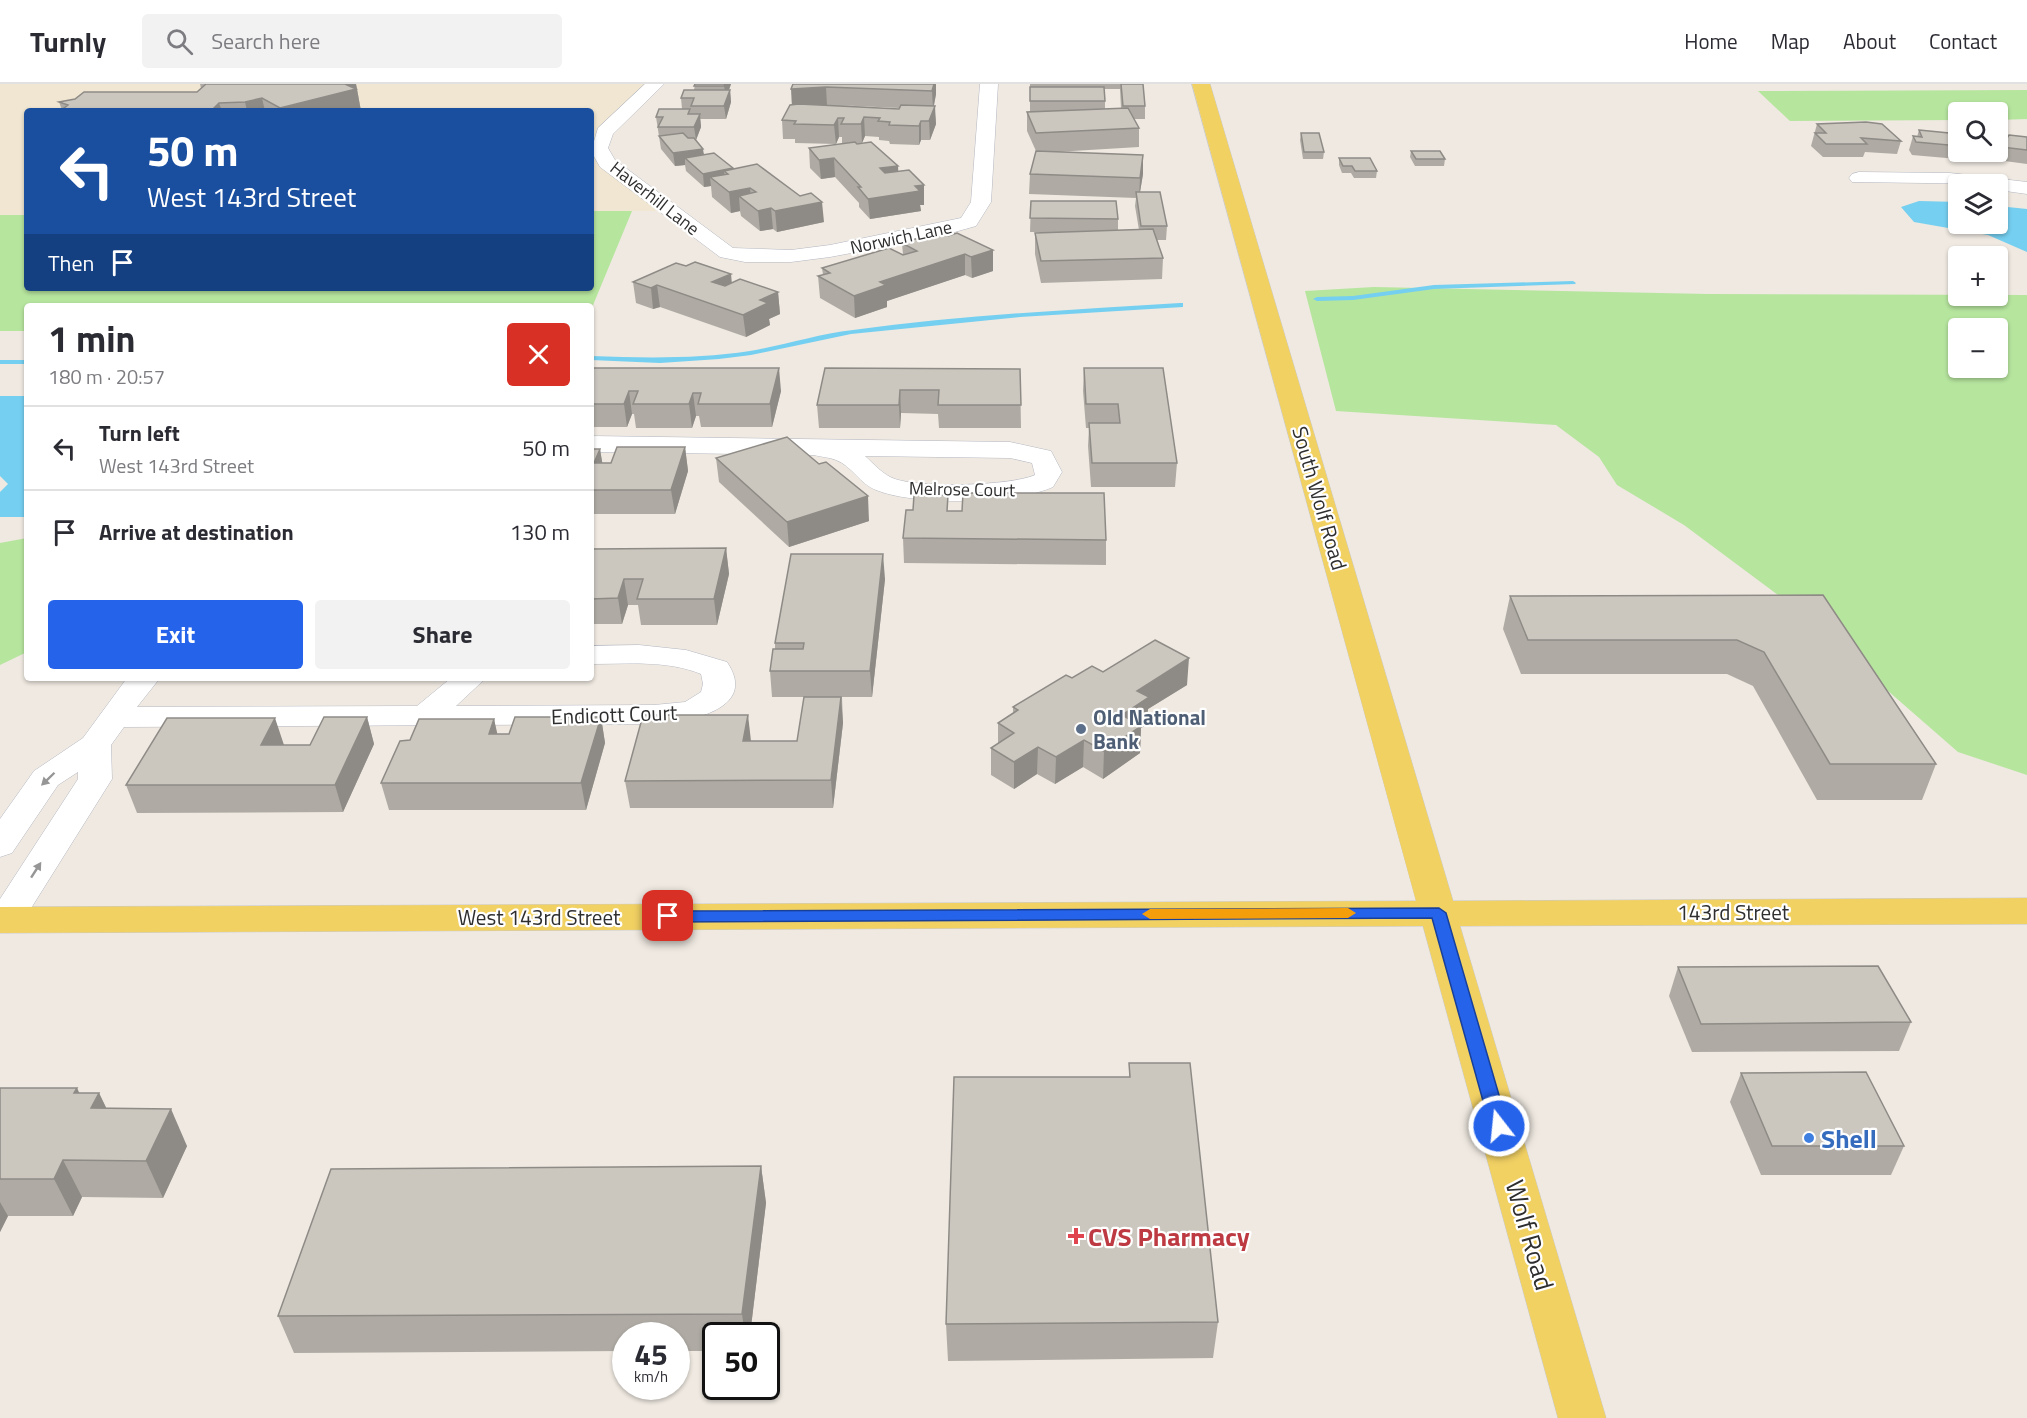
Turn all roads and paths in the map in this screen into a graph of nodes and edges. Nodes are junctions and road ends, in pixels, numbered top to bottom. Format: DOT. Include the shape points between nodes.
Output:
graph roads {
  1 [pos="656,84"];
  2 [pos="989,84"];
  3 [pos="1201,84"];
  4 [pos="1859,178"];
  5 [pos="2027,188"];
  6 [pos="727,253"];
  7 [pos="594,444"];
  8 [pos="818,448"];
  9 [pos="594,655"];
  10 [pos="142,681"];
  11 [pos="466,681"];
  12 [pos="424,716"];
  13 [pos="114,717"];
  14 [pos="95,746"];
  15 [pos="0,844"];
  16 [pos="2027,911"];
  17 [pos="1439,913"];
  18 [pos="2,920"];
  19 [pos="1582,1418"];
  1 -- 6 [label="street, Haverhill Lane" via="604,132 599,148 607,163"];
  2 -- 6 [label="street, Norwich Lane" via="981,202 969,222 791,256"];
  3 -- 17 [label="main road, South Wolf Road"];
  4 -- 5 [label="street" via="1950,179"];
  7 -- 8 [label="street, Melrose Court"];
  8 -- 8 [label="street, Melrose Court" via="844,454 874,480 890,487 915,490 1023,490 1036,486 1049,474 1042,457 1010,450"];
  9 -- 12 [label="street, Endicott Court" via="657,655 699,662 716,669 719,688 705,706 682,713"];
  10 -- 13 [label="street"];
  11 -- 12 [label="street"];
  12 -- 13 [label="street, Endicott Court"];
  13 -- 14 [label="street"];
  14 -- 15 [label="street, one-way" via="46,778"];
  18 -- 14 [label="street, one-way" via="95,779"];
  16 -- 17 [label="main road, 143rd Street"];
  17 -- 18 [label="main road, West 143rd Street"];
  17 -- 19 [label="main road, Wolf Road"];
}
